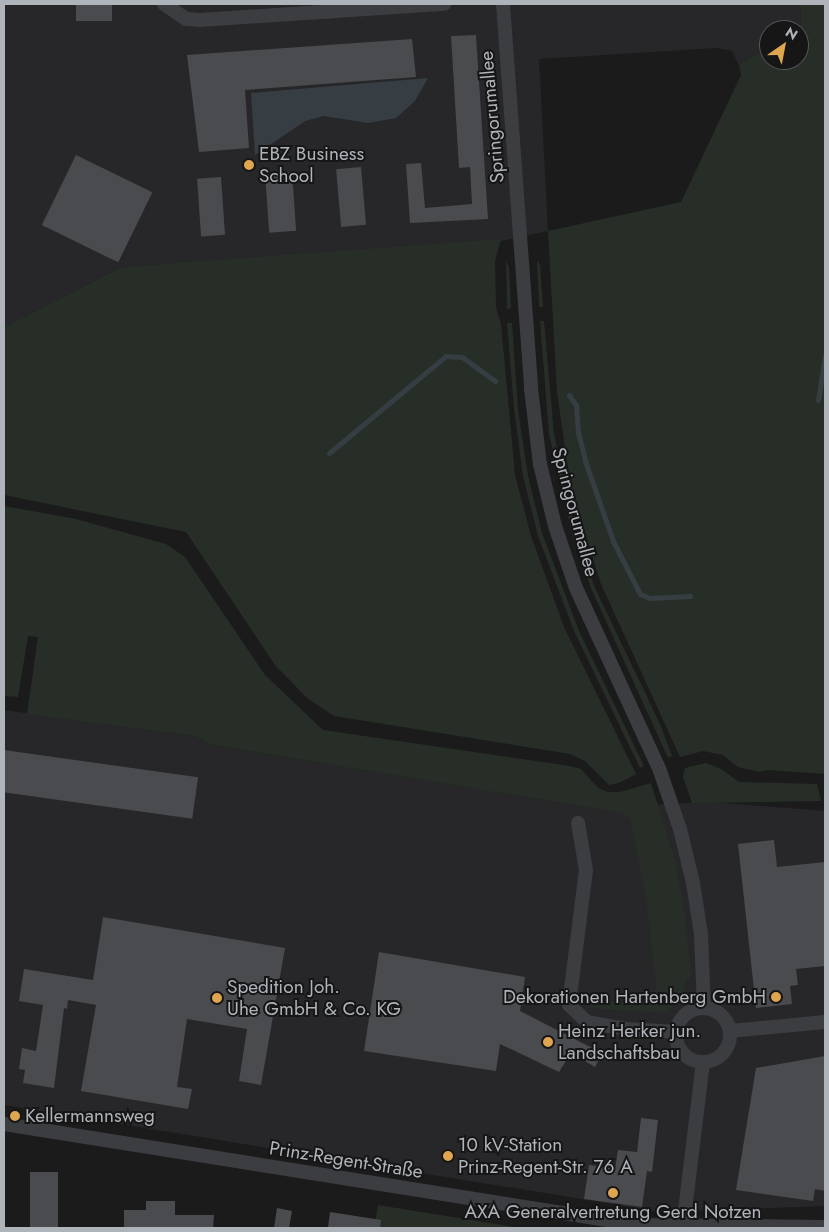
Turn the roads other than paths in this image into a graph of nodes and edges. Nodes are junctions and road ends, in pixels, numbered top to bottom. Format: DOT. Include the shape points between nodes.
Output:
graph roads {
  1 [pos="164,4"];
  2 [pos="444,4"];
  3 [pos="503,4"];
  4 [pos="578,823"];
  5 [pos="704,1008"];
  6 [pos="825,1022"];
  7 [pos="676,1032"];
  8 [pos="730,1032"];
  9 [pos="703,1062"];
  10 [pos="4,1124"];
  11 [pos="825,1226"];
  12 [pos="638,1227"];
  13 [pos="683,1227"];
  1 -- 2 [label="street" via="186,20"];
  3 -- 5 [label="street, Springorumallee" via="528,361 540,464 555,526 576,588 660,771 680,828 701,934"];
  4 -- 7 [label="street" via="586,870 569,1005 587,1022 625,1029"];
  5 -- 7 [label="street" via="687,1013"];
  5 -- 8 [label="street" via="723,1017"];
  6 -- 8 [label="street"];
  7 -- 9 [label="street" via="681,1050 688,1057"];
  8 -- 9 [label="street" via="725,1050 712,1060"];
  9 -- 13 [label="street"];
  10 -- 12 [label="street, Prinz-Regent-Straße"];
  11 -- 13 [label="street, Prinz-Regent-Straße"];
  12 -- 13 [label="street, Prinz-Regent-Straße"];
}
